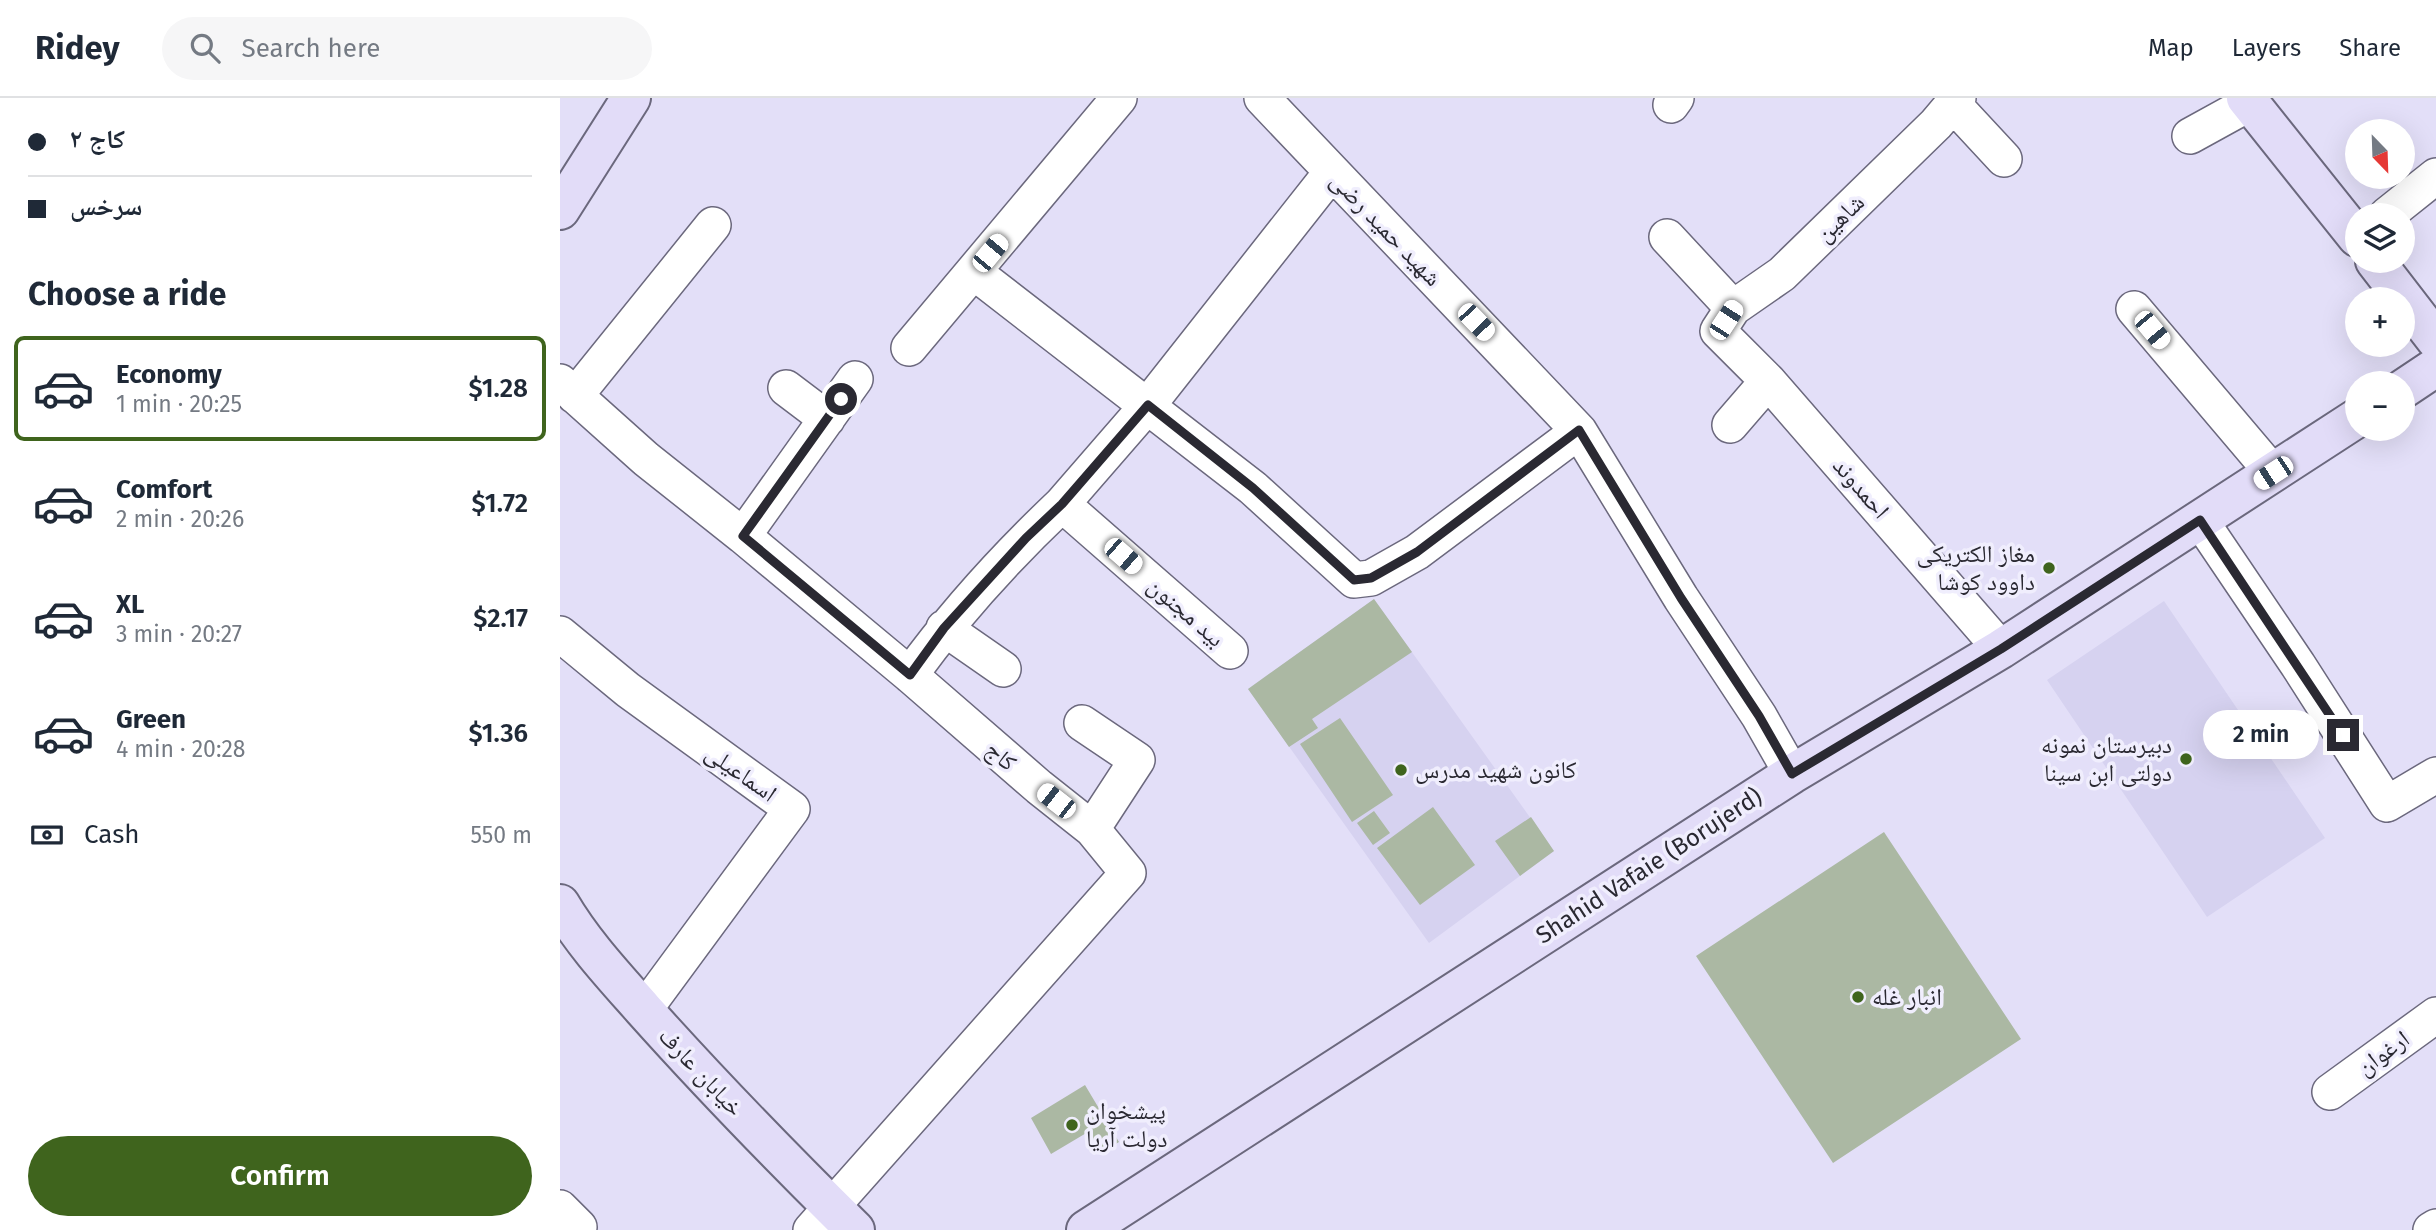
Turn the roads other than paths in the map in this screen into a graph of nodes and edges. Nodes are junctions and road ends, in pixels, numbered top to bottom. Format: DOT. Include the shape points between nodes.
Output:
graph roads {
  1 [pos="631,98"];
  2 [pos="1119,98"];
  3 [pos="1262,98"];
  4 [pos="2248,100"];
  5 [pos="1955,101"];
  6 [pos="2190,136"];
  7 [pos="2004,159"];
  8 [pos="1331,173"];
  9 [pos="2436,176"];
  10 [pos="2402,203"];
  11 [pos="560,211"];
  12 [pos="2345,222"];
  13 [pos="713,225"];
  14 [pos="1668,237"];
  15 [pos="974,272"];
  16 [pos="2384,273"];
  17 [pos="2134,309"];
  18 [pos="1725,320"];
  19 [pos="2436,340"];
  20 [pos="909,348"];
  21 [pos="2436,368"];
  22 [pos="855,379"];
  23 [pos="1768,381"];
  24 [pos="2415,381"];
  25 [pos="786,388"];
  26 [pos="568,389"];
  27 [pos="1148,405"];
  28 [pos="827,419"];
  29 [pos="1730,425"];
  30 [pos="2345,426"];
  31 [pos="1579,430"];
  32 [pos="2273,473"];
  33 [pos="1062,504"];
  34 [pos="2200,520"];
  35 [pos="743,536"];
  36 [pos="944,628"];
  37 [pos="560,634"];
  38 [pos="2001,649"];
  39 [pos="1230,651"];
  40 [pos="1003,669"];
  41 [pos="910,675"];
  42 [pos="1082,723"];
  43 [pos="1792,774"];
  44 [pos="2436,775"];
  45 [pos="1092,829"];
  46 [pos="560,904"];
  47 [pos="644,1010"];
  48 [pos="2436,1015"];
  49 [pos="2330,1092"];
  50 [pos="832,1222"];
  51 [pos="2436,1227"];
  52 [pos="1087,1230"];
  53 [pos="2431,1230"];
  1 -- 11 [label="main road"];
  2 -- 15 [label="street"];
  3 -- 8 [label="street, شهید حمید رضی"];
  4 -- 6 [label="street"];
  4 -- 12 [label="main road"];
  5 -- 7 [label="street"];
  5 -- 18 [label="street, شاهین" via="1782,274"];
  8 -- 27 [label="street"];
  8 -- 31 [label="street, شهید حمید رضی"];
  9 -- 10 [label="street"];
  13 -- 26 [label="street"];
  14 -- 18 [label="street, احمدوند"];
  15 -- 20 [label="street"];
  15 -- 27 [label="street"];
  16 -- 19 [label="main road"];
  17 -- 32 [label="street"];
  18 -- 23 [label="street, احمدوند"];
  21 -- 24 [label="main road"];
  22 -- 28 [label="street"];
  23 -- 29 [label="street"];
  23 -- 38 [label="street, احمدوند"];
  25 -- 28 [label="street"];
  26 -- 35 [label="street, کاج"];
  27 -- 31 [label="street" via="1253,488 1354,580 1371,578 1417,552"];
  27 -- 33 [label="street"];
  28 -- 35 [label="street"];
  30 -- 32 [label="main road, Shahid Vafaie (Borujerd)"];
  31 -- 43 [label="street, شهید حمید رضی"];
  32 -- 34 [label="main road, Shahid Vafaie (Borujerd)"];
  33 -- 36 [label="street"];
  33 -- 39 [label="street, بید مجنون"];
  34 -- 38 [label="main road, Shahid Vafaie (Borujerd)"];
  34 -- 44 [label="street" via="2387,804"];
  35 -- 41 [label="street, کاج"];
  36 -- 40 [label="street"];
  36 -- 41 [label="street"];
  37 -- 47 [label="street, اسماعیلی" via="628,690 792,809"];
  38 -- 43 [label="main road, Shahid Vafaie (Borujerd)"];
  41 -- 45 [label="street, کاج"];
  42 -- 45 [label="street" via="1138,760"];
  43 -- 52 [label="main road, Shahid Vafaie (Borujerd)"];
  45 -- 50 [label="street, کاج" via="1128,873"];
  46 -- 47 [label="main road, خیابان عارف" via="591,951"];
  47 -- 50 [label="main road, خیابان عارف"];
  48 -- 49 [label="street, ارغوان"];
  51 -- 53 [label="street"];
}
